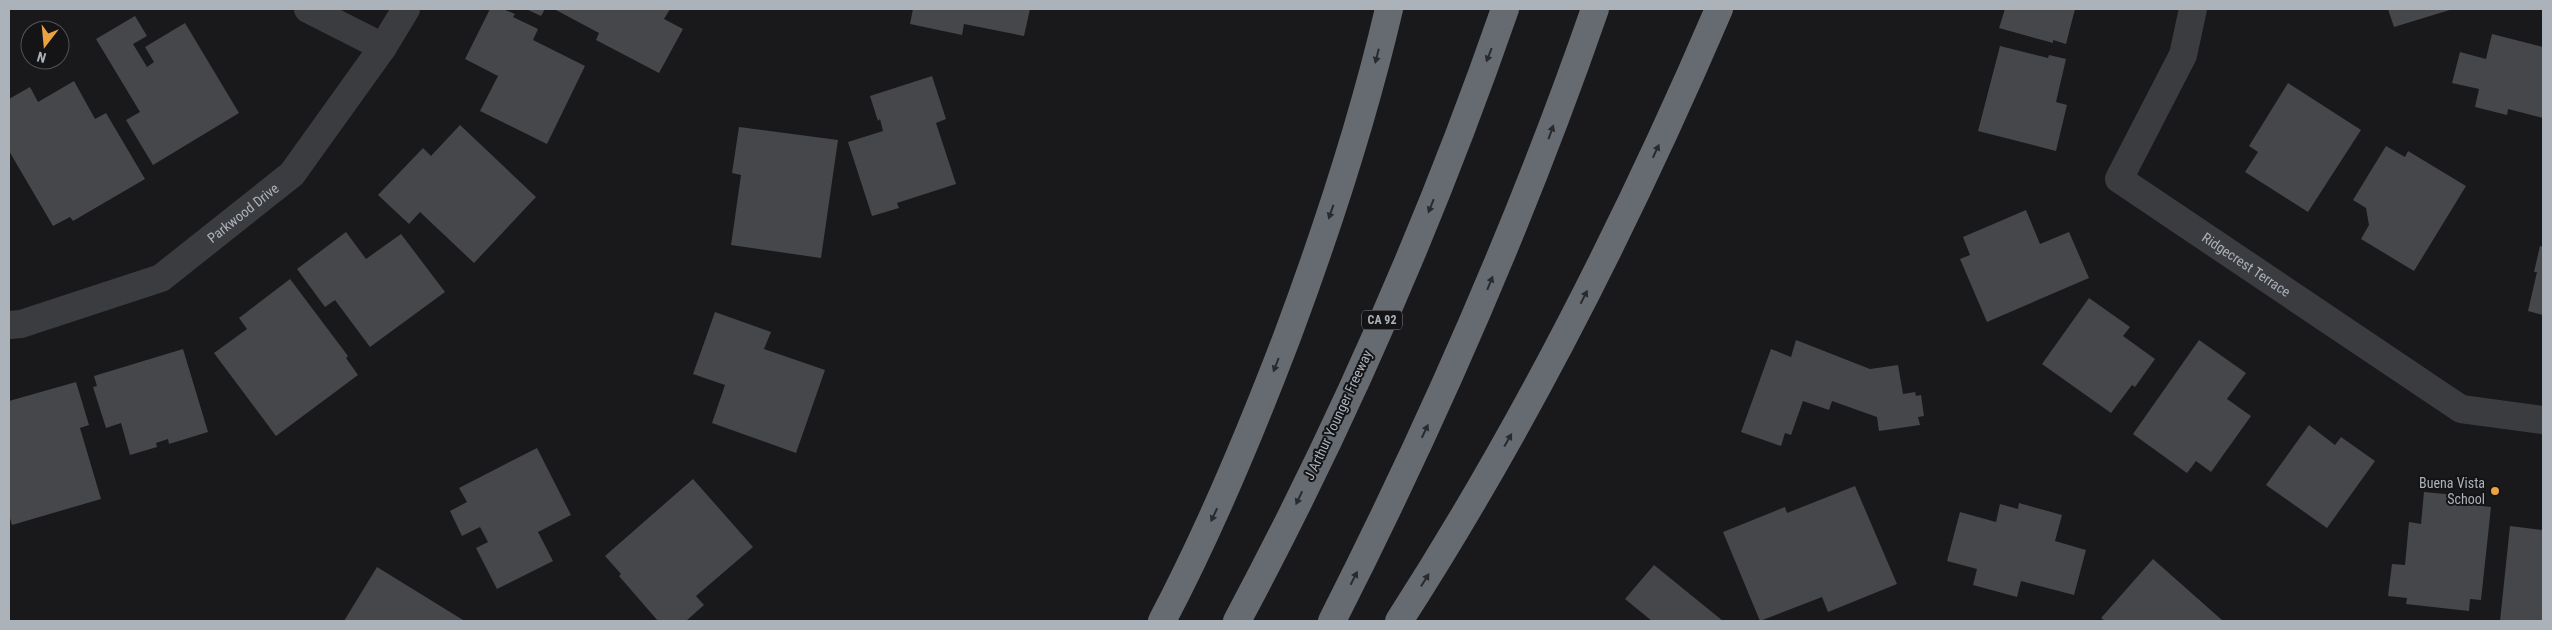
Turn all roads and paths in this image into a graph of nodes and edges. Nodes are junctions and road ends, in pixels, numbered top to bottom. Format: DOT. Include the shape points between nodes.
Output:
graph roads {
  1 [pos="308,9"];
  2 [pos="406,9"];
  3 [pos="1389,9"];
  4 [pos="1505,9"];
  5 [pos="1595,9"];
  6 [pos="1719,9"];
  7 [pos="2193,9"];
  8 [pos="383,48"];
  9 [pos="9,325"];
  10 [pos="2543,420"];
  11 [pos="1162,621"];
  12 [pos="1237,621"];
  13 [pos="1332,621"];
  14 [pos="1399,621"];
  1 -- 8 [label="street"];
  2 -- 8 [label="street, Parkwood Drive"];
  3 -- 11 [label="highway, one-way" via="1346,165 1294,318 1227,486"];
  4 -- 12 [label="highway, J Arthur Younger Freeway / CA 92, one-way" via="1434,198 1373,341 1287,525"];
  13 -- 5 [label="highway, one-way" via="1410,465 1482,304"];
  14 -- 6 [label="highway, one-way" via="1472,502 1558,348 1647,171"];
  7 -- 10 [label="street, Ridgecrest Terrace" via="2183,55 2119,179 2461,409"];
  8 -- 9 [label="street, Parkwood Drive" via="292,174 161,278 21,324"];
}
